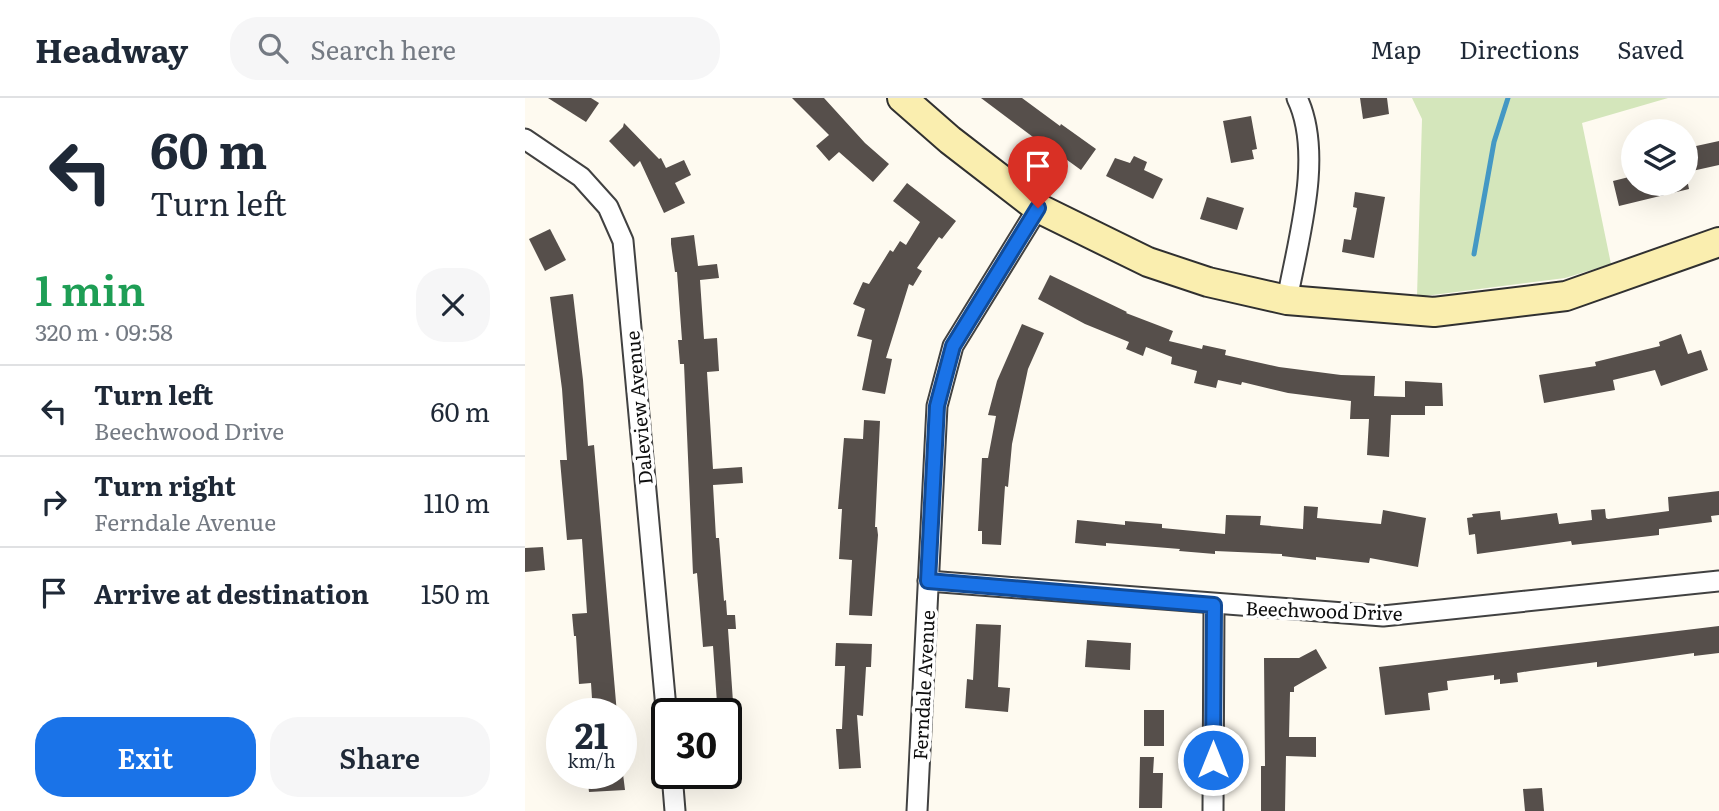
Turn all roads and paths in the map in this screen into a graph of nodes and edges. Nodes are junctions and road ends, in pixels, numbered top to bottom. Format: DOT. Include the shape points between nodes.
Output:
graph roads {
  1 [pos="902,98"];
  2 [pos="1297,98"];
  3 [pos="525,139"];
  4 [pos="1038,208"];
  5 [pos="1719,242"];
  6 [pos="1287,300"];
  7 [pos="928,581"];
  8 [pos="1719,582"];
  9 [pos="1214,605"];
  10 [pos="665,698"];
  11 [pos="673,789"];
  12 [pos="675,811"];
  13 [pos="918,811"];
  14 [pos="1213,811"];
  1 -- 4 [label="street"];
  2 -- 6 [label="street" via="1304,112 1310,174"];
  3 -- 10 [label="street, Daleview Avenue" via="581,177 608,207 623,242"];
  4 -- 6 [label="street" via="1148,262"];
  4 -- 7 [label="street, Ferndale Avenue" via="953,346 937,406"];
  5 -- 6 [label="street" via="1566,296 1434,312"];
  7 -- 9 [label="street, Beechwood Drive"];
  7 -- 13 [label="street, Ferndale Avenue"];
  8 -- 9 [label="street, Beechwood Drive" via="1383,616"];
  9 -- 14 [label="street"];
  11 -- 12 [label="street"];
}
